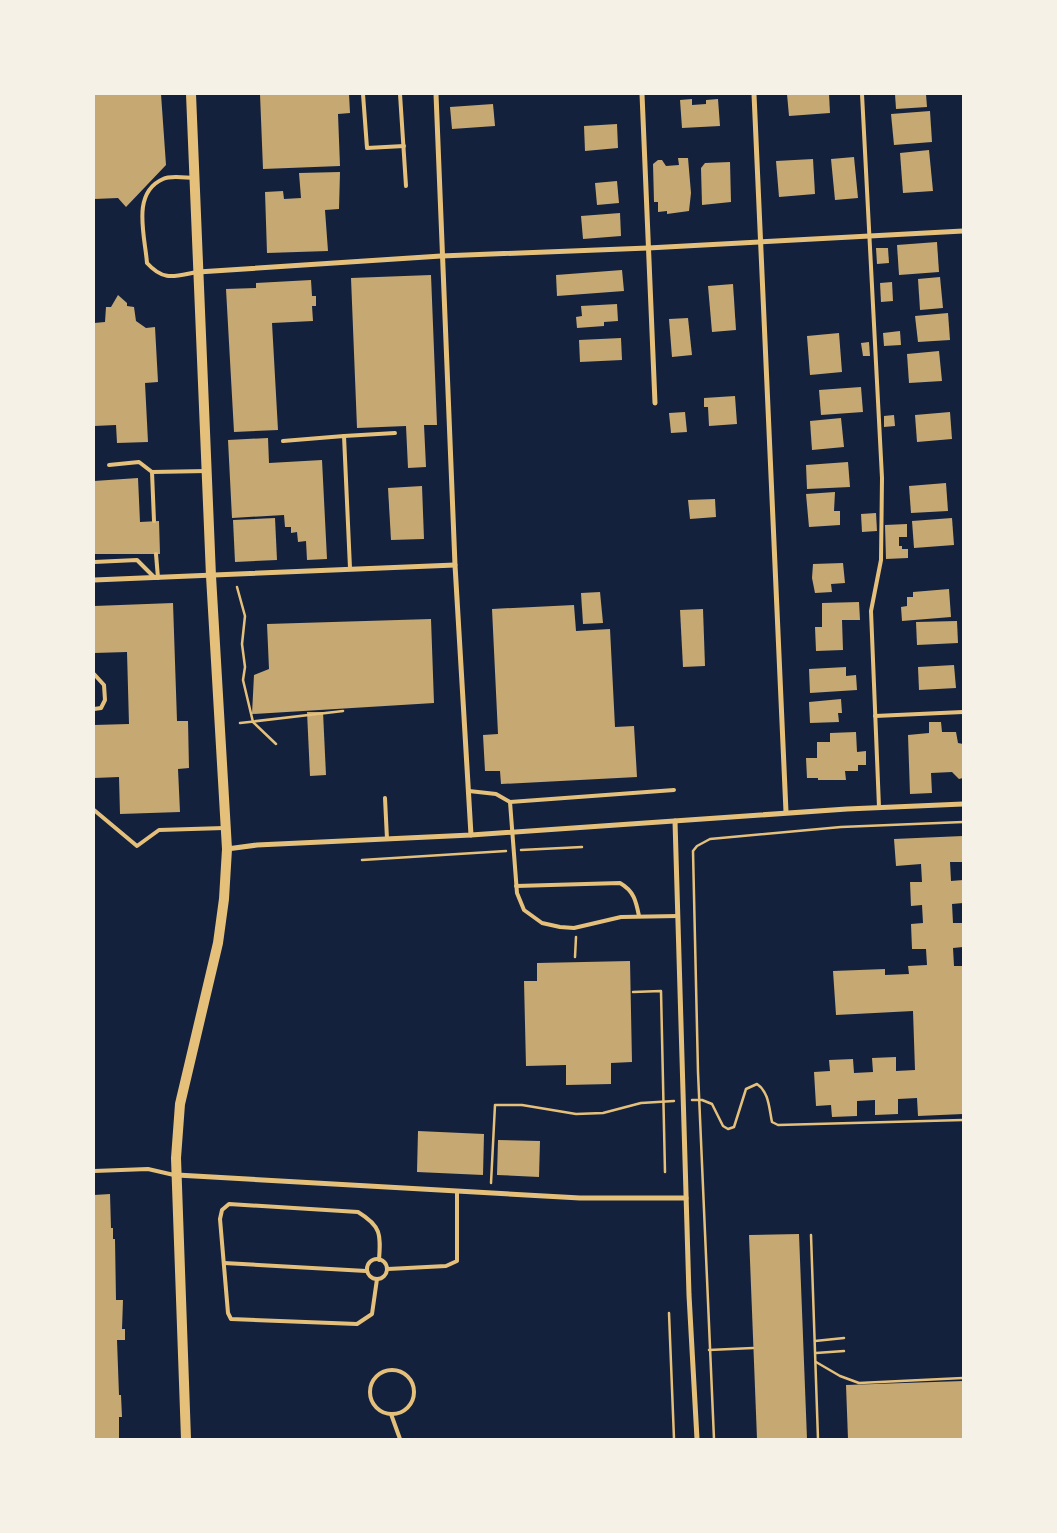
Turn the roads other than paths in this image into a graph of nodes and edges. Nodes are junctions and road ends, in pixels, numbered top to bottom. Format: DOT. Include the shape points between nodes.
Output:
graph roads {
  1 [pos="191,94"];
  2 [pos="363,94"];
  3 [pos="400,94"];
  4 [pos="436,94"];
  5 [pos="642,94"];
  6 [pos="754,94"];
  7 [pos="862,94"];
  8 [pos="404,146"];
  9 [pos="194,178"];
  10 [pos="406,186"];
  11 [pos="963,231"];
  12 [pos="869,236"];
  13 [pos="760,240"];
  14 [pos="648,248"];
  15 [pos="441,256"];
  16 [pos="198,272"];
  17 [pos="655,403"];
  18 [pos="395,433"];
  19 [pos="344,436"];
  20 [pos="283,441"];
  21 [pos="109,465"];
  22 [pos="207,471"];
  23 [pos="152,472"];
  24 [pos="154,521"];
  25 [pos="156,554"];
  26 [pos="94,562"];
  27 [pos="455,565"];
  28 [pos="350,568"];
  29 [pos="211,576"];
  30 [pos="156,578"];
  31 [pos="94,580"];
  32 [pos="94,674"];
  33 [pos="94,709"];
  34 [pos="963,712"];
  35 [pos="875,716"];
  36 [pos="674,790"];
  37 [pos="469,791"];
  38 [pos="385,798"];
  39 [pos="510,802"];
  40 [pos="963,804"];
  41 [pos="879,807"];
  42 [pos="94,810"];
  43 [pos="786,812"];
  44 [pos="675,821"];
  45 [pos="226,828"];
  46 [pos="512,832"];
  47 [pos="472,835"];
  48 [pos="386,839"];
  49 [pos="227,849"];
  50 [pos="516,886"];
  51 [pos="638,916"];
  52 [pos="678,916"];
  53 [pos="94,1171"];
  54 [pos="177,1175"];
  55 [pos="457,1191"];
  56 [pos="686,1198"];
  57 [pos="379,1260"];
  58 [pos="224,1262"];
  59 [pos="388,1269"];
  60 [pos="366,1271"];
  61 [pos="377,1279"];
  62 [pos="391,1414"];
  63 [pos="186,1439"];
  64 [pos="400,1439"];
  65 [pos="696,1439"];
  1 -- 9 [label="main road"];
  2 -- 8 [label="lane" via="367,148"];
  3 -- 8 [label="lane"];
  4 -- 15 [label="street"];
  5 -- 14 [label="street"];
  6 -- 13 [label="street"];
  7 -- 12 [label="lane"];
  8 -- 10 [label="lane"];
  9 -- 16 [label="main road"];
  9 -- 16 [label="lane" via="164,178 150,188 142,202 147,264 168,278"];
  11 -- 12 [label="street"];
  12 -- 13 [label="street"];
  12 -- 35 [label="lane" via="882,478 881,560 871,611"];
  13 -- 14 [label="street"];
  13 -- 43 [label="street"];
  14 -- 15 [label="street"];
  14 -- 17 [label="street"];
  15 -- 16 [label="street"];
  15 -- 27 [label="street"];
  16 -- 22 [label="main road"];
  18 -- 19 [label="lane"];
  19 -- 20 [label="lane"];
  19 -- 28 [label="lane"];
  21 -- 23 [label="lane" via="139,462"];
  22 -- 23 [label="lane"];
  22 -- 29 [label="main road"];
  23 -- 24 [label="lane"];
  25 -- 30 [label="lane"];
  26 -- 30 [label="lane" via="137,560"];
  27 -- 28 [label="street"];
  27 -- 37 [label="street"];
  28 -- 29 [label="street"];
  29 -- 30 [label="street"];
  29 -- 45 [label="main road"];
  30 -- 31 [label="street"];
  32 -- 33 [label="lane" via="104,685 105,700 101,708"];
  34 -- 35 [label="lane"];
  35 -- 41 [label="lane"];
  36 -- 39 [label="lane"];
  37 -- 39 [label="lane" via="496,794"];
  37 -- 47 [label="street"];
  38 -- 48 [label="lane"];
  39 -- 46 [label="lane"];
  40 -- 41 [label="street"];
  41 -- 43 [label="street"];
  42 -- 45 [label="lane" via="137,846 159,830"];
  43 -- 44 [label="street"];
  44 -- 46 [label="street"];
  44 -- 52 [label="street"];
  45 -- 49 [label="main road"];
  46 -- 47 [label="street"];
  46 -- 50 [label="lane"];
  47 -- 48 [label="street"];
  48 -- 49 [label="street"];
  49 -- 54 [label="main road" via="218,944 180,1104"];
  50 -- 51 [label="lane" via="620,883 634,896"];
  50 -- 51 [label="lane" via="524,910 542,923 574,928"];
  51 -- 52 [label="lane"];
  52 -- 56 [label="street"];
  53 -- 54 [label="lane" via="148,1169"];
  54 -- 55 [label="street"];
  54 -- 63 [label="main road"];
  55 -- 56 [label="street" via="580,1198"];
  55 -- 59 [label="lane" via="457,1261 446,1266"];
  56 -- 65 [label="street"];
  57 -- 58 [label="lane" via="381,1238 373,1220 358,1212 229,1204 222,1210 220,1219"];
  57 -- 59 [label="lane" via="385,1262"];
  57 -- 60 [label="lane" via="372,1260"];
  58 -- 60 [label="lane"];
  58 -- 61 [label="lane" via="228,1313 231,1319 237,1320 357,1324 372,1314"];
  59 -- 61 [label="lane" via="383,1277"];
  60 -- 61 [label="lane"];
  62 -- 62 [label="lane" via="385,1414 372,1402 371,1385 382,1372 399,1371 412,1382 414,1399 402,1412"];
  62 -- 64 [label="lane"];
}
